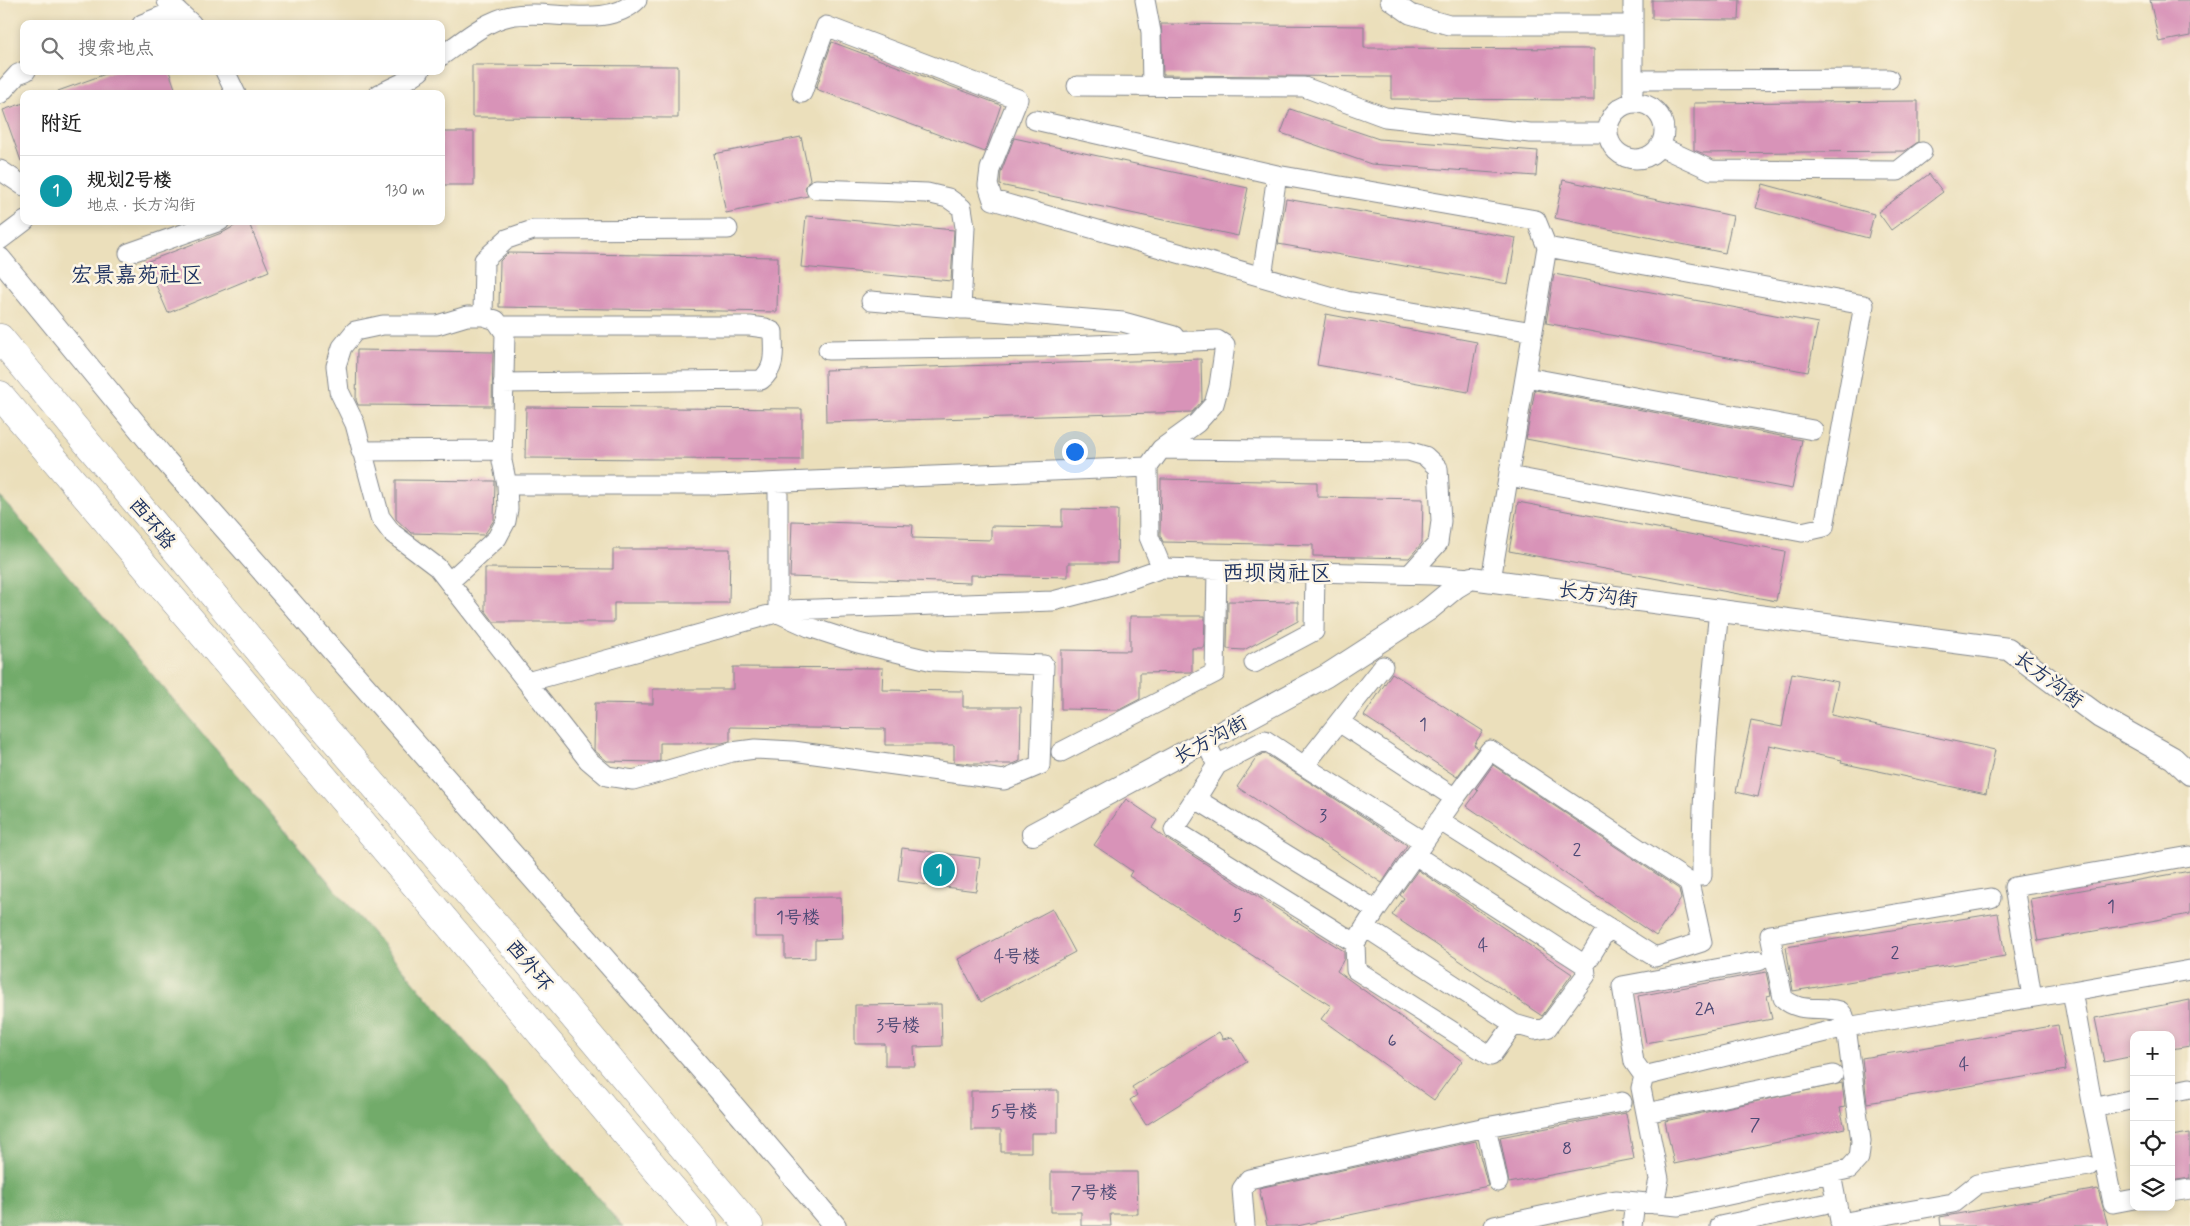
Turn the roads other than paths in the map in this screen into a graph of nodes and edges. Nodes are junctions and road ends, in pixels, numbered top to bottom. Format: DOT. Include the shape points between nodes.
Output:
graph roads {
  1 [pos="638,0"];
  2 [pos="1145,0"];
  3 [pos="1390,0"];
  4 [pos="1633,0"];
  5 [pos="172,5"];
  6 [pos="148,20"];
  7 [pos="188,20"];
  8 [pos="1633,25"];
  9 [pos="445,53"];
  10 [pos="20,73"];
  11 [pos="227,75"];
  12 [pos="414,75"];
  13 [pos="1889,79"];
  14 [pos="1633,80"];
  15 [pos="1077,86"];
  16 [pos="1152,86"];
  17 [pos="234,90"];
  18 [pos="387,90"];
  19 [pos="802,93"];
  20 [pos="0,94"];
  21 [pos="1633,103"];
  22 [pos="1034,120"];
  23 [pos="1608,133"];
  24 [pos="1659,146"];
  25 [pos="1922,152"];
  26 [pos="0,170"];
  27 [pos="1277,175"];
  28 [pos="20,183"];
  29 [pos="816,189"];
  30 [pos="20,225"];
  31 [pos="209,225"];
  32 [pos="728,228"];
  33 [pos="0,240"];
  34 [pos="1547,247"];
  35 [pos="129,254"];
  36 [pos="0,259"];
  37 [pos="1262,276"];
  38 [pos="870,301"];
  39 [pos="961,309"];
  40 [pos="484,316"];
  41 [pos="500,326"];
  42 [pos="1533,332"];
  43 [pos="0,338"];
  44 [pos="1192,341"];
  45 [pos="828,350"];
  46 [pos="1526,377"];
  47 [pos="503,383"];
  48 [pos="0,395"];
  49 [pos="1813,430"];
  50 [pos="1161,449"];
  51 [pos="502,450"];
  52 [pos="361,451"];
  53 [pos="1148,467"];
  54 [pos="1509,476"];
  55 [pos="778,482"];
  56 [pos="507,485"];
  57 [pos="1162,568"];
  58 [pos="1217,570"];
  59 [pos="1315,572"];
  60 [pos="1410,574"];
  61 [pos="1481,579"];
  62 [pos="449,582"];
  63 [pos="1719,610"];
  64 [pos="778,612"];
  65 [pos="1254,663"];
  66 [pos="1383,666"];
  67 [pos="527,682"];
  68 [pos="307,708"];
  69 [pos="1339,722"];
  70 [pos="280,726"];
  71 [pos="1205,741"];
  72 [pos="1061,752"];
  73 [pos="1217,765"];
  74 [pos="1304,766"];
  75 [pos="2190,774"];
  76 [pos="1455,798"];
  77 [pos="1439,820"];
  78 [pos="1033,834"];
  79 [pos="1419,849"];
  80 [pos="2190,856"];
  81 [pos="1702,876"];
  82 [pos="1991,898"];
  83 [pos="1376,910"];
  84 [pos="1365,927"];
  85 [pos="1608,927"];
  86 [pos="1355,943"];
  87 [pos="1759,961"];
  88 [pos="1585,965"];
  89 [pos="2190,970"];
  90 [pos="2072,991"];
  91 [pos="2032,997"];
  92 [pos="1514,1024"];
  93 [pos="1846,1027"];
  94 [pos="1833,1075"];
  95 [pos="1644,1076"];
  96 [pos="2190,1088"];
  97 [pos="2175,1091"];
  98 [pos="2130,1100"];
  99 [pos="1622,1102"];
  100 [pos="2093,1108"];
  101 [pos="1646,1113"];
  102 [pos="1486,1127"];
  103 [pos="2089,1166"];
  104 [pos="1831,1174"];
  105 [pos="1498,1182"];
  106 [pos="2190,1189"];
  107 [pos="2175,1191"];
  108 [pos="2130,1200"];
  109 [pos="1635,1202"];
  110 [pos="1654,1204"];
  111 [pos="1824,1204"];
  112 [pos="1841,1224"];
  113 [pos="704,1226"];
  114 [pos="749,1226"];
  115 [pos="835,1226"];
  116 [pos="1245,1226"];
  117 [pos="1494,1226"];
  118 [pos="1632,1226"];
  119 [pos="1720,1226"];
  1 -- 9 [label="street" via="624,9 595,16 512,15 496,20"];
  2 -- 16 [label="street" via="1151,32"];
  3 -- 8 [label="street" via="1410,14 1449,25"];
  4 -- 8 [label="street"];
  5 -- 6 [label="street"];
  5 -- 7 [label="street"];
  8 -- 14 [label="street"];
  10 -- 20 [label="street"];
  11 -- 17 [label="street"];
  12 -- 18 [label="street"];
  13 -- 14 [label="street"];
  14 -- 21 [label="street"];
  15 -- 16 [label="street"];
  16 -- 23 [label="street" via="1304,87 1385,117 1530,133"];
  19 -- 37 [label="street" via="826,26 1018,98 990,169 988,186 993,200"];
  21 -- 23 [label="street" via="1616,111 1610,119"];
  21 -- 24 [label="street" via="1642,104 1657,113 1663,129"];
  22 -- 27 [label="street"];
  23 -- 24 [label="street" via="1613,147 1628,158 1646,157"];
  24 -- 25 [label="street" via="1711,170 1898,172"];
  26 -- 28 [label="street"];
  27 -- 34 [label="street" via="1536,220"];
  27 -- 37 [label="street"];
  29 -- 39 [label="street" via="926,193 948,198 962,208 965,227"];
  30 -- 33 [label="street"];
  31 -- 35 [label="street"];
  32 -- 40 [label="street" via="533,230 507,239 484,260"];
  34 -- 42 [label="street"];
  34 -- 54 [label="street" via="1864,305 1824,527 1802,532"];
  36 -- 115 [label="street" via="165,460 718,1088"];
  37 -- 42 [label="street" via="1346,301"];
  38 -- 39 [label="street"];
  39 -- 44 [label="street" via="1123,322"];
  40 -- 41 [label="street" via="496,320"];
  40 -- 52 [label="street" via="467,316 437,324 383,324 354,331 342,347 336,366 339,391 354,424"];
  41 -- 47 [label="street" via="505,333"];
  41 -- 47 [label="street" via="750,326 773,332 773,363 770,373 762,380"];
  42 -- 46 [label="street"];
  43 -- 68 [label="highway, 西环路"];
  44 -- 45 [label="street"];
  44 -- 50 [label="street" via="1217,340 1225,345 1220,386 1214,404 1197,423"];
  46 -- 49 [label="street"];
  46 -- 54 [label="street"];
  47 -- 51 [label="street"];
  48 -- 70 [label="highway, 西环路"];
  50 -- 53 [label="street"];
  50 -- 60 [label="street" via="1408,451 1425,456 1438,468 1441,521 1438,543"];
  51 -- 52 [label="street"];
  51 -- 56 [label="street"];
  52 -- 62 [label="street" via="380,516 392,533 431,562"];
  53 -- 55 [label="street"];
  53 -- 57 [label="street" via="1149,537"];
  54 -- 61 [label="street"];
  55 -- 56 [label="street"];
  55 -- 64 [label="street"];
  56 -- 62 [label="street" via="506,521 497,538"];
  57 -- 58 [label="street"];
  57 -- 64 [label="street" via="1054,601"];
  58 -- 59 [label="street"];
  58 -- 72 [label="street" via="1216,673"];
  59 -- 60 [label="street"];
  59 -- 65 [label="street" via="1314,632"];
  60 -- 61 [label="street"];
  61 -- 63 [label="street, 长方沟街"];
  61 -- 71 [label="street, 长方沟街" via="1456,587 1428,610 1326,676"];
  62 -- 67 [label="street"];
  63 -- 75 [label="street, 长方沟街" via="2008,649 2100,717 2172,758"];
  63 -- 81 [label="street" via="1705,748"];
  64 -- 67 [label="street"];
  64 -- 67 [label="street" via="858,643 933,661 1044,665 1040,765 1004,780 793,751 755,749 732,752 632,780 607,776 588,760"];
  66 -- 69 [label="street"];
  68 -- 114 [label="highway, 西外环" via="526,960"];
  69 -- 74 [label="street"];
  69 -- 76 [label="street"];
  70 -- 113 [label="highway, 西外环"];
  71 -- 73 [label="street"];
  71 -- 78 [label="street, 长方沟街"];
  73 -- 74 [label="street" via="1265,740"];
  73 -- 83 [label="street" via="1196,798"];
  73 -- 86 [label="street" via="1174,830"];
  74 -- 79 [label="street"];
  76 -- 77 [label="street"];
  76 -- 85 [label="street" via="1490,750 1689,882 1702,942 1655,957"];
  77 -- 79 [label="street"];
  77 -- 85 [label="street"];
  79 -- 83 [label="street"];
  79 -- 88 [label="street"];
  80 -- 91 [label="street" via="2014,887"];
  82 -- 93 [label="street" via="1770,935 1783,998 1801,1009 1840,1011"];
  83 -- 84 [label="street"];
  84 -- 86 [label="street"];
  84 -- 92 [label="street"];
  85 -- 88 [label="street"];
  86 -- 92 [label="street" via="1356,970 1491,1056"];
  87 -- 95 [label="street" via="1622,986 1634,1062"];
  88 -- 92 [label="street" via="1586,975 1547,1028 1535,1030"];
  89 -- 90 [label="street"];
  90 -- 91 [label="street"];
  90 -- 100 [label="street"];
  91 -- 93 [label="street"];
  93 -- 95 [label="street"];
  93 -- 104 [label="street" via="1861,1140 1859,1158 1849,1169"];
  94 -- 101 [label="street"];
  95 -- 101 [label="street" via="1641,1088"];
  96 -- 97 [label="street"];
  98 -- 100 [label="street"];
  99 -- 102 [label="street"];
  100 -- 108 [label="street" via="2113,1203"];
  101 -- 110 [label="street" via="1658,1180"];
  102 -- 105 [label="street"];
  102 -- 116 [label="street" via="1249,1179 1242,1189"];
  103 -- 112 [label="street" via="1977,1184 1953,1203"];
  104 -- 110 [label="street" via="1678,1206"];
  104 -- 112 [label="street"];
  106 -- 107 [label="street"];
  109 -- 110 [label="street"];
  109 -- 117 [label="street" via="1616,1200"];
  109 -- 118 [label="street"];
  111 -- 119 [label="street"];
}
